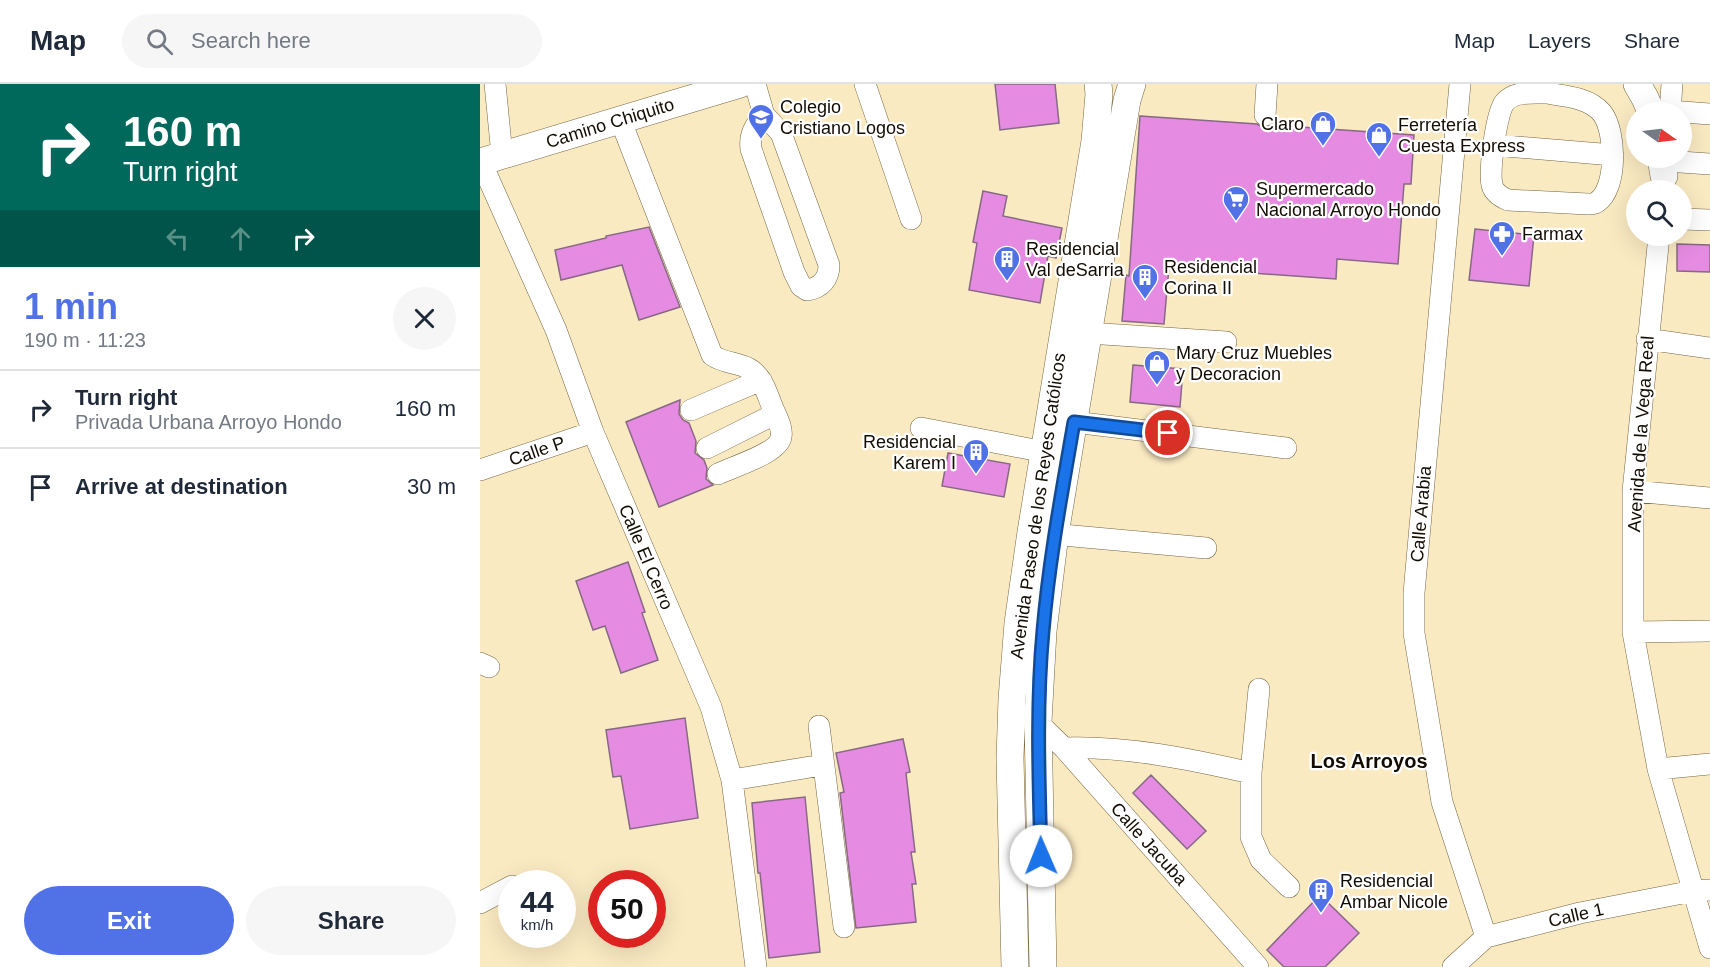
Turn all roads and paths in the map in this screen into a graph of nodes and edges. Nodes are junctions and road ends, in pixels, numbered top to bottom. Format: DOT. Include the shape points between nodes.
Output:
graph roads {
  1 [pos="495,84"];
  2 [pos="740,84"];
  3 [pos="755,84"];
  4 [pos="865,84"];
  5 [pos="1098,84"];
  6 [pos="1132,84"];
  7 [pos="1267,84"];
  8 [pos="1461,84"];
  9 [pos="1637,84"];
  10 [pos="1672,84"];
  11 [pos="1546,88"];
  12 [pos="1650,102"];
  13 [pos="1667,102"];
  14 [pos="1692,113"];
  15 [pos="1710,114"];
  16 [pos="764,115"];
  17 [pos="1265,115"];
  18 [pos="620,119"];
  19 [pos="1494,145"];
  20 [pos="1613,155"];
  21 [pos="488,160"];
  22 [pos="1710,165"];
  23 [pos="1664,169"];
  24 [pos="910,219"];
  25 [pos="1692,219"];
  26 [pos="1710,220"];
  27 [pos="1658,246"];
  28 [pos="1089,333"];
  29 [pos="1647,339"];
  30 [pos="1226,342"];
  31 [pos="1710,348"];
  32 [pos="761,380"];
  33 [pos="691,410"];
  34 [pos="775,414"];
  35 [pos="1074,422"];
  36 [pos="921,428"];
  37 [pos="593,432"];
  38 [pos="707,447"];
  39 [pos="1286,448"];
  40 [pos="1045,452"];
  41 [pos="480,470"];
  42 [pos="718,474"];
  43 [pos="1633,491"];
  44 [pos="1710,498"];
  45 [pos="1043,533"];
  46 [pos="1206,548"];
  47 [pos="1710,631"];
  48 [pos="1633,632"];
  49 [pos="1259,688"];
  50 [pos="1012,699"];
  51 [pos="1038,722"];
  52 [pos="819,726"];
  53 [pos="1064,748"];
  54 [pos="1710,764"];
  55 [pos="822,765"];
  56 [pos="1658,769"];
  57 [pos="1251,772"];
  58 [pos="732,780"];
  59 [pos="1289,887"];
  60 [pos="1702,890"];
  61 [pos="498,893"];
  62 [pos="480,903"];
  63 [pos="844,927"];
  64 [pos="1486,937"];
  65 [pos="1710,948"];
  66 [pos="756,967"];
  67 [pos="1016,967"];
  68 [pos="1043,967"];
  69 [pos="1258,967"];
  70 [pos="1454,967"];
  1 -- 21 [label="street, Calle El Cerro"];
  2 -- 18 [label="main road, Camino Chiquito"];
  3 -- 16 [label="street"];
  4 -- 24 [label="street"];
  5 -- 40 [label="main road, Avenida Paseo de los Reyes Católicos" via="1095,141"];
  6 -- 28 [label="main road, Avenida Paseo de los Reyes Católicos"];
  7 -- 17 [label="street"];
  8 -- 64 [label="street, Calle Arabia" via="1414,592 1414,633 1442,802"];
  9 -- 12 [label="main road"];
  10 -- 13 [label="street"];
  11 -- 19 [label="street" via="1515,95 1505,102 1498,115"];
  11 -- 20 [label="street" via="1588,102 1601,112 1609,125"];
  14 -- 15 [label="street"];
  16 -- 16 [label="street" via="750,139 751,149 794,272 801,286 816,289 826,280 829,265 781,133"];
  18 -- 21 [label="main road, Camino Chiquito"];
  18 -- 32 [label="street" via="712,355 753,371"];
  19 -- 20 [label="street"];
  19 -- 20 [label="street" via="1492,185 1498,196 1508,200 1597,202 1608,188"];
  21 -- 37 [label="street, Calle El Cerro"];
  22 -- 23 [label="street"];
  25 -- 26 [label="street"];
  27 -- 29 [label="street, Avenida de la Vega Real"];
  28 -- 30 [label="street"];
  28 -- 35 [label="main road, Avenida Paseo de los Reyes Católicos"];
  29 -- 31 [label="street"];
  29 -- 43 [label="street, Avenida de la Vega Real"];
  32 -- 33 [label="street"];
  32 -- 34 [label="street"];
  34 -- 38 [label="street"];
  34 -- 42 [label="street" via="781,428 779,444"];
  35 -- 39 [label="street"];
  35 -- 45 [label="main road, Avenida Paseo de los Reyes Católicos"];
  36 -- 40 [label="street"];
  37 -- 41 [label="street, Calle P"];
  37 -- 58 [label="street, Calle El Cerro" via="711,707"];
  40 -- 45 [label="main road, Avenida Paseo de los Reyes Católicos"];
  43 -- 44 [label="street"];
  43 -- 48 [label="street, Avenida de la Vega Real"];
  45 -- 46 [label="street"];
  45 -- 50 [label="main road, Avenida Paseo de los Reyes Católicos" via="1018,623"];
  45 -- 51 [label="main road, Avenida Paseo de los Reyes Católicos"];
  47 -- 48 [label="street"];
  48 -- 56 [label="street, Avenida de la Vega Real"];
  49 -- 57 [label="street"];
  50 -- 51 [label="street, Calle Jacuba"];
  50 -- 67 [label="main road, Avenida Paseo de los Reyes Católicos"];
  51 -- 53 [label="street, Calle Jacuba"];
  51 -- 68 [label="main road, Avenida Paseo de los Reyes Católicos"];
  52 -- 55 [label="street"];
  53 -- 57 [label="street" via="1135,751"];
  53 -- 69 [label="street, Calle Jacuba"];
  54 -- 56 [label="street"];
  55 -- 58 [label="street"];
  55 -- 63 [label="street"];
  56 -- 60 [label="street, Avenida de la Vega Real"];
  57 -- 59 [label="street" via="1251,837 1260,860"];
  58 -- 66 [label="street, Calle El Cerro"];
  60 -- 64 [label="street, Calle 1"];
  60 -- 65 [label="street, Avenida de la Vega Real"];
  61 -- 62 [label="street"];
  64 -- 70 [label="street, Calle 1"];
}
